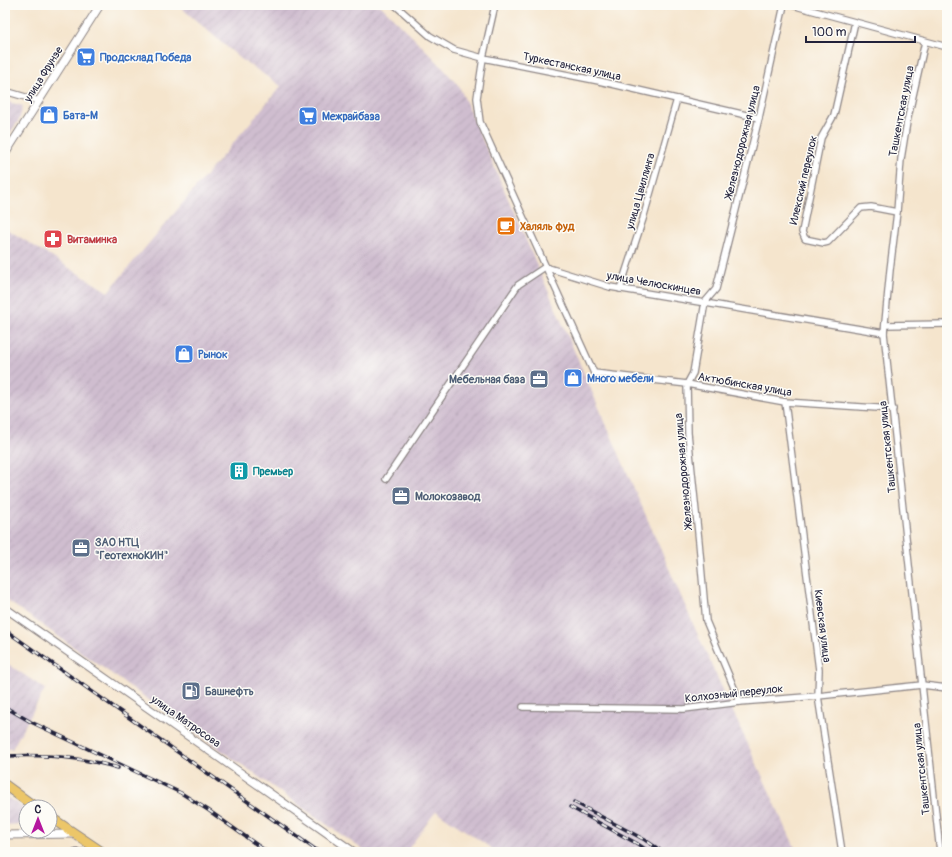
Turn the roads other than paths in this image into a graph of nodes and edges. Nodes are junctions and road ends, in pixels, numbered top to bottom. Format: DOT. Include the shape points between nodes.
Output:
graph roads {
  1 [pos="100,5"];
  2 [pos="395,5"];
  3 [pos="495,5"];
  4 [pos="784,5"];
  5 [pos="792,5"];
  6 [pos="855,22"];
  7 [pos="925,42"];
  8 [pos="947,47"];
  9 [pos="483,58"];
  10 [pos="5,91"];
  11 [pos="677,99"];
  12 [pos="39,101"];
  13 [pos="759,118"];
  14 [pos="5,154"];
  15 [pos="897,212"];
  16 [pos="545,267"];
  17 [pos="620,289"];
  18 [pos="705,302"];
  19 [pos="947,324"];
  20 [pos="885,325"];
  21 [pos="884,333"];
  22 [pos="687,384"];
  23 [pos="785,402"];
  24 [pos="892,409"];
  25 [pos="386,479"];
  26 [pos="5,608"];
  27 [pos="922,685"];
  28 [pos="947,688"];
  29 [pos="818,696"];
  30 [pos="740,702"];
  31 [pos="523,707"];
  32 [pos="5,786"];
  33 [pos="23,799"];
  34 [pos="58,822"];
  35 [pos="18,834"];
  36 [pos="58,834"];
  37 [pos="76,834"];
  38 [pos="5,835"];
  39 [pos="102,852"];
  40 [pos="354,852"];
  41 [pos="842,852"];
  42 [pos="940,852"];
  1 -- 12 [label="street, улица Фрунзе"];
  2 -- 9 [label="street, Туркестанская улица" via="430,36 454,50"];
  3 -- 9 [label="street"];
  4 -- 13 [label="street, Железнодорожная улица"];
  5 -- 6 [label="street"];
  6 -- 7 [label="street"];
  6 -- 15 [label="street, Илекский переулок" via="834,115 821,138 802,232 805,239 824,243 828,242 861,208 871,207"];
  7 -- 8 [label="street"];
  7 -- 15 [label="street, Ташкентская улица" via="907,122"];
  9 -- 11 [label="street, Туркестанская улица"];
  9 -- 16 [label="street" via="477,98 480,122"];
  10 -- 12 [label="street"];
  11 -- 13 [label="street, Туркестанская улица"];
  11 -- 17 [label="street, улица Цвиллинга"];
  12 -- 14 [label="street, улица Фрунзе"];
  13 -- 18 [label="street, Железнодорожная улица" via="716,289"];
  15 -- 20 [label="street, Ташкентская улица"];
  16 -- 17 [label="street, улица Челюскинцев"];
  16 -- 22 [label="street, Актюбинская улица" via="594,373"];
  16 -- 25 [label="street" via="518,285"];
  17 -- 18 [label="street, улица Челюскинцев"];
  18 -- 21 [label="street, улица Челюскинцев"];
  18 -- 22 [label="street, Железнодорожная улица" via="693,373"];
  19 -- 20 [label="street"];
  20 -- 21 [label="street, Ташкентская улица"];
  21 -- 24 [label="street, Ташкентская улица"];
  22 -- 23 [label="street, Актюбинская улица"];
  22 -- 30 [label="street, Железнодорожная улица" via="688,433 706,621"];
  23 -- 24 [label="street, Актюбинская улица"];
  23 -- 29 [label="street, Киевская улица" via="819,670"];
  24 -- 27 [label="street, Ташкентская улица"];
  26 -- 40 [label="street, улица Матросова"];
  27 -- 28 [label="street, Колхозный переулок"];
  27 -- 29 [label="street, Колхозный переулок"];
  27 -- 42 [label="street, Ташкентская улица"];
  29 -- 30 [label="street, Колхозный переулок"];
  29 -- 41 [label="street, Киевская улица"];
  30 -- 31 [label="street, Колхозный переулок" via="684,709"];
  32 -- 33 [label="main road"];
  34 -- 37 [label="main road"];
  35 -- 38 [label="street"];
  36 -- 37 [label="street"];
  37 -- 39 [label="main road"];
}
